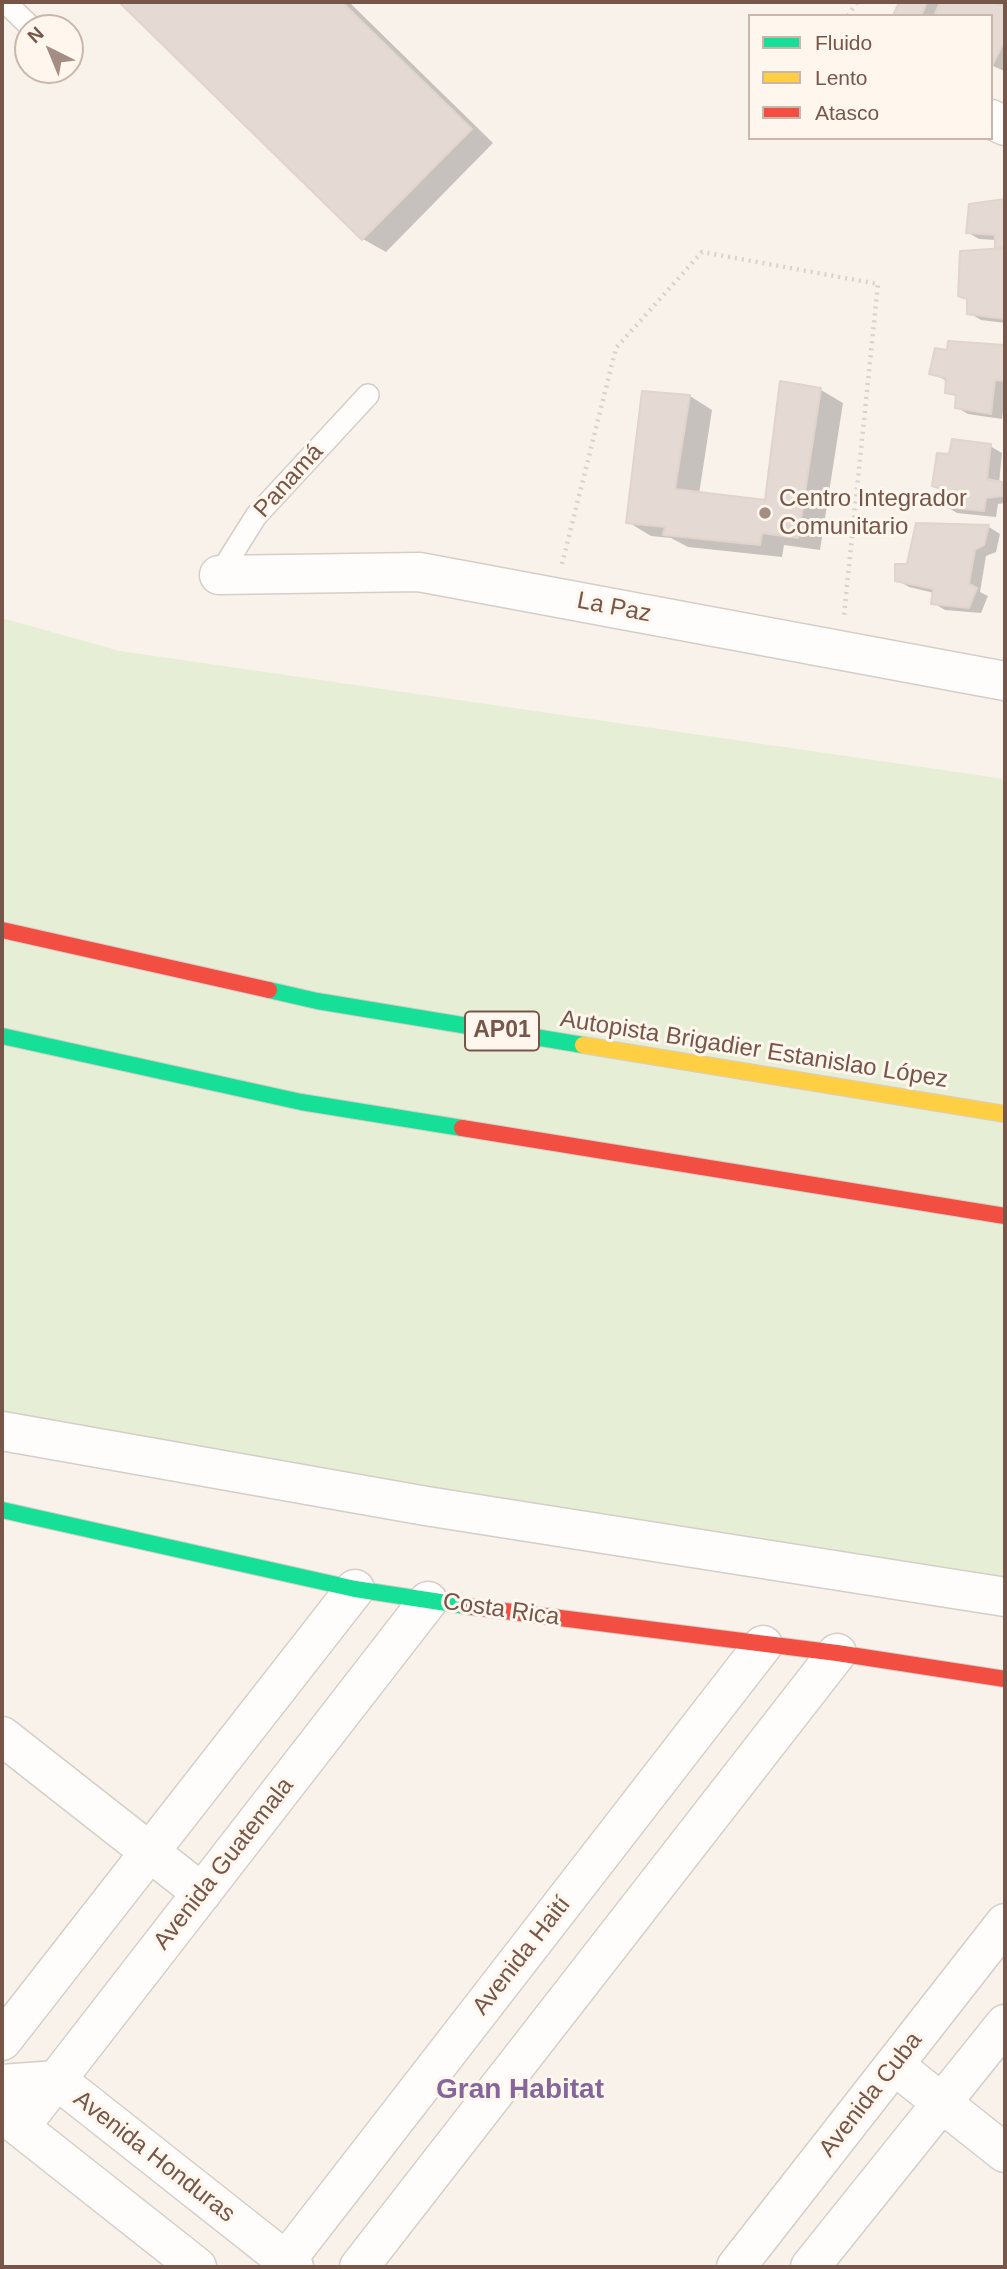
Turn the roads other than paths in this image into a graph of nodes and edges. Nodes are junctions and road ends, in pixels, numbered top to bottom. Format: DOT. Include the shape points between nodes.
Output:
graph roads {
  1 [pos="368,395"];
  2 [pos="219,575"];
  3 [pos="1005,681"];
  4 [pos="2,930"];
  5 [pos="2,1036"];
  6 [pos="1005,1114"];
  7 [pos="1005,1216"];
  8 [pos="2,1431"];
  9 [pos="2,1510"];
  10 [pos="355,1589"];
  11 [pos="1005,1597"];
  12 [pos="428,1601"];
  13 [pos="764,1645"];
  14 [pos="837,1653"];
  15 [pos="1005,1679"];
  16 [pos="2,1736"];
  17 [pos="150,1853"];
  18 [pos="202,1893"];
  19 [pos="1005,1923"];
  20 [pos="1005,2024"];
  21 [pos="2,2041"];
  22 [pos="894,2065"];
  23 [pos="57,2080"];
  24 [pos="2,2084"];
  25 [pos="942,2103"];
  26 [pos="11,2120"];
  27 [pos="1005,2153"];
  28 [pos="287,2265"];
  29 [pos="197,2267"];
  30 [pos="359,2267"];
  31 [pos="736,2267"];
  32 [pos="810,2267"];
  1 -- 2 [label="lane, Panamá" via="256,516"];
  2 -- 3 [label="street, La Paz" via="419,572"];
  4 -- 6 [label="main road, Autopista Brigadier Estanislao López / AP01" via="317,1001"];
  5 -- 7 [label="main road" via="302,1101"];
  8 -- 11 [label="street" via="426,1506"];
  9 -- 10 [label="main road, Costa Rica"];
  10 -- 12 [label="main road, Costa Rica"];
  10 -- 17 [label="street"];
  12 -- 13 [label="main road, Costa Rica"];
  12 -- 18 [label="street, Avenida Guatemala"];
  13 -- 14 [label="main road, Costa Rica"];
  13 -- 28 [label="street, Avenida Haití"];
  14 -- 15 [label="main road, Costa Rica"];
  14 -- 30 [label="street"];
  16 -- 17 [label="street"];
  17 -- 18 [label="street"];
  17 -- 21 [label="street"];
  18 -- 23 [label="street, Avenida Guatemala"];
  19 -- 22 [label="street, Avenida Cuba"];
  20 -- 25 [label="street"];
  22 -- 25 [label="street"];
  22 -- 31 [label="street, Avenida Cuba"];
  23 -- 24 [label="street, Avenida Honduras"];
  23 -- 26 [label="street, Avenida Guatemala"];
  23 -- 28 [label="street, Avenida Honduras"];
  25 -- 27 [label="street"];
  25 -- 32 [label="street"];
  26 -- 29 [label="street"];
}
